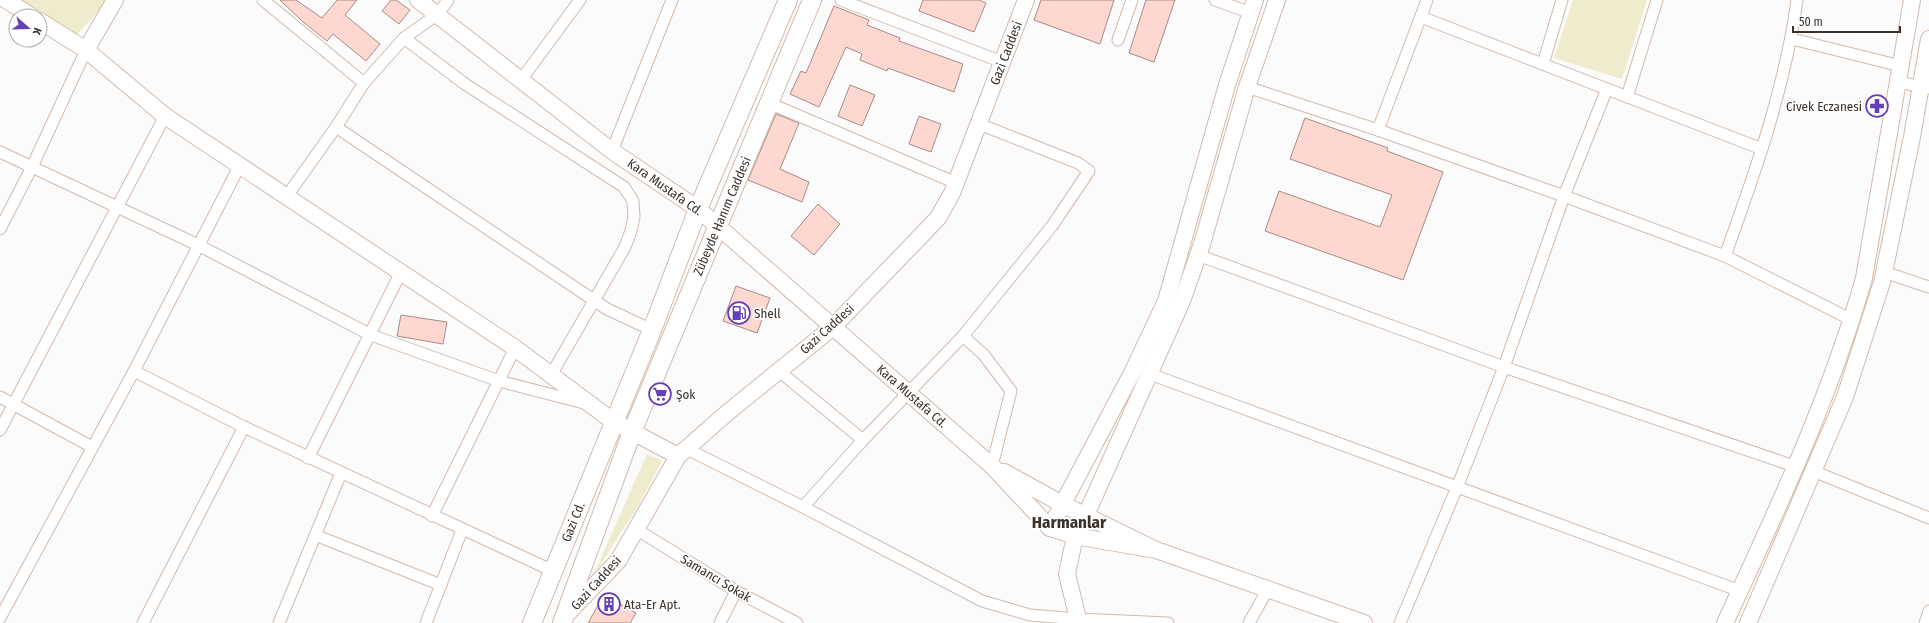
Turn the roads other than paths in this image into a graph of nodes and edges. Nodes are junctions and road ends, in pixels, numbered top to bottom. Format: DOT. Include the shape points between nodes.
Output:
graph roads {
  1 [pos="6,0"];
  2 [pos="115,0"];
  3 [pos="263,0"];
  4 [pos="418,0"];
  5 [pos="448,0"];
  6 [pos="580,0"];
  7 [pos="672,0"];
  8 [pos="788,0"];
  9 [pos="812,0"];
  10 [pos="841,0"];
  11 [pos="1026,0"];
  12 [pos="1132,0"];
  13 [pos="1215,0"];
  14 [pos="1277,0"];
  15 [pos="1427,0"];
  16 [pos="1562,0"];
  17 [pos="1657,0"];
  18 [pos="1797,0"];
  19 [pos="1912,0"];
  20 [pos="1253,7"];
  21 [pos="18,8"];
  22 [pos="438,14"];
  23 [pos="1421,17"];
  24 [pos="48,26"];
  25 [pos="404,38"];
  26 [pos="1792,38"];
  27 [pos="1929,39"];
  28 [pos="1118,40"];
  29 [pos="86,50"];
  30 [pos="1002,62"];
  31 [pos="1542,64"];
  32 [pos="1901,66"];
  33 [pos="521,80"];
  34 [pos="1898,82"];
  35 [pos="364,83"];
  36 [pos="1247,87"];
  37 [pos="1925,88"];
  38 [pos="1607,89"];
  39 [pos="1627,97"];
  40 [pos="769,103"];
  41 [pos="165,116"];
  42 [pos="979,124"];
  43 [pos="336,127"];
  44 [pos="1378,130"];
  45 [pos="1762,149"];
  46 [pos="612,151"];
  47 [pos="0,152"];
  48 [pos="240,165"];
  49 [pos="32,167"];
  50 [pos="956,183"];
  51 [pos="287,196"];
  52 [pos="1564,196"];
  53 [pos="117,207"];
  54 [pos="698,209"];
  55 [pos="717,226"];
  56 [pos="0,229"];
  57 [pos="198,245"];
  58 [pos="1198,254"];
  59 [pos="1725,256"];
  60 [pos="401,272"];
  61 [pos="1884,272"];
  62 [pos="1929,287"];
  63 [pos="595,299"];
  64 [pos="1852,320"];
  65 [pos="833,327"];
  66 [pos="652,330"];
  67 [pos="371,335"];
  68 [pos="963,336"];
  69 [pos="515,348"];
  70 [pos="1504,367"];
  71 [pos="134,371"];
  72 [pos="779,371"];
  73 [pos="1150,374"];
  74 [pos="551,375"];
  75 [pos="499,381"];
  76 [pos="908,392"];
  77 [pos="0,397"];
  78 [pos="14,404"];
  79 [pos="592,405"];
  80 [pos="614,422"];
  81 [pos="244,427"];
  82 [pos="0,430"];
  83 [pos="632,432"];
  84 [pos="863,440"];
  85 [pos="92,447"];
  86 [pos="683,452"];
  87 [pos="308,458"];
  88 [pos="992,466"];
  89 [pos="1796,468"];
  90 [pos="1813,472"];
  91 [pos="341,473"];
  92 [pos="1456,488"];
  93 [pos="1062,504"];
  94 [pos="803,507"];
  95 [pos="432,516"];
  96 [pos="1086,516"];
  97 [pos="1929,518"];
  98 [pos="1050,528"];
  99 [pos="636,529"];
  100 [pos="462,530"];
  101 [pos="315,535"];
  102 [pos="1075,536"];
  103 [pos="1156,550"];
  104 [pos="553,571"];
  105 [pos="441,585"];
  106 [pos="1268,590"];
  107 [pos="736,591"];
  108 [pos="1740,591"];
  109 [pos="1929,611"];
  110 [pos="0,618"];
  111 [pos="564,619"];
  112 [pos="1079,621"];
  113 [pos="144,623"];
  114 [pos="279,623"];
  115 [pos="426,623"];
  116 [pos="532,623"];
  117 [pos="720,623"];
  118 [pos="797,623"];
  119 [pos="1168,623"];
  120 [pos="1249,623"];
  121 [pos="1364,623"];
  122 [pos="1400,623"];
  123 [pos="1725,623"];
  124 [pos="1748,623"];
  125 [pos="1925,623"];
  1 -- 21 [label="street"];
  2 -- 29 [label="street"];
  3 -- 35 [label="street"];
  4 -- 22 [label="street, Kara Mustafa Cd."];
  5 -- 22 [label="street"];
  6 -- 33 [label="street"];
  7 -- 46 [label="street"];
  8 -- 54 [label="main road, Gazi Cd."];
  9 -- 40 [label="main road, Zübeyde Hanım Caddesi"];
  10 -- 30 [label="street"];
  11 -- 30 [label="street, Gazi Caddesi"];
  12 -- 28 [label="street"];
  13 -- 20 [label="street"];
  14 -- 36 [label="street"];
  15 -- 23 [label="street"];
  16 -- 31 [label="street"];
  17 -- 39 [label="street"];
  18 -- 26 [label="street"];
  19 -- 32 [label="street"];
  20 -- 93 [label="street" via="1227,85 1166,301 1132,373"];
  22 -- 25 [label="street"];
  22 -- 33 [label="street, Kara Mustafa Cd."];
  23 -- 31 [label="street"];
  23 -- 44 [label="street"];
  24 -- 29 [label="street"];
  25 -- 35 [label="street"];
  25 -- 63 [label="street" via="464,84 624,187 633,201 634,217 631,231 625,247"];
  26 -- 32 [label="street"];
  26 -- 45 [label="street"];
  27 -- 37 [label="street"];
  29 -- 41 [label="street"];
  29 -- 49 [label="street"];
  30 -- 42 [label="street, Gazi Caddesi"];
  31 -- 38 [label="street"];
  32 -- 34 [label="street"];
  33 -- 46 [label="street, Kara Mustafa Cd."];
  34 -- 37 [label="street"];
  34 -- 64 [label="street" via="1864,278"];
  35 -- 43 [label="street"];
  36 -- 44 [label="street"];
  36 -- 58 [label="street"];
  37 -- 61 [label="street"];
  38 -- 39 [label="street"];
  38 -- 52 [label="street"];
  39 -- 45 [label="street"];
  40 -- 50 [label="street"];
  40 -- 55 [label="main road, Zübeyde Hanım Caddesi"];
  41 -- 48 [label="street"];
  41 -- 53 [label="street"];
  42 -- 50 [label="street, Gazi Caddesi"];
  42 -- 68 [label="street" via="1078,163 1089,171 1052,226"];
  43 -- 51 [label="street"];
  43 -- 63 [label="street"];
  44 -- 52 [label="street"];
  45 -- 59 [label="street"];
  46 -- 54 [label="street, Kara Mustafa Cd."];
  47 -- 49 [label="street"];
  48 -- 51 [label="street"];
  48 -- 57 [label="street"];
  49 -- 53 [label="street"];
  49 -- 56 [label="street"];
  50 -- 65 [label="street, Gazi Caddesi" via="938,218"];
  51 -- 60 [label="street"];
  52 -- 59 [label="street"];
  52 -- 70 [label="street"];
  53 -- 57 [label="street"];
  53 -- 78 [label="street"];
  54 -- 55 [label="street, Kara Mustafa Cd."];
  54 -- 66 [label="main road, Gazi Cd."];
  55 -- 65 [label="street, Kara Mustafa Cd."];
  55 -- 83 [label="main road, Zübeyde Hanım Caddesi"];
  57 -- 67 [label="street"];
  57 -- 71 [label="street"];
  58 -- 70 [label="street"];
  58 -- 73 [label="street" via="1182,301"];
  59 -- 64 [label="street"];
  60 -- 67 [label="street"];
  60 -- 69 [label="street"];
  61 -- 62 [label="street"];
  61 -- 90 [label="street" via="1845,397"];
  63 -- 66 [label="street" via="608,309"];
  63 -- 74 [label="street"];
  64 -- 89 [label="street"];
  65 -- 72 [label="street, Gazi Caddesi"];
  65 -- 76 [label="street, Kara Mustafa Cd."];
  66 -- 80 [label="main road, Gazi Cd."];
  67 -- 75 [label="street"];
  67 -- 87 [label="street"];
  68 -- 76 [label="street"];
  68 -- 88 [label="street" via="984,355 1011,391"];
  69 -- 74 [label="street"];
  69 -- 75 [label="street"];
  70 -- 89 [label="street"];
  70 -- 92 [label="street"];
  71 -- 81 [label="street"];
  71 -- 85 [label="street"];
  72 -- 84 [label="street"];
  72 -- 86 [label="street, Gazi Caddesi"];
  73 -- 92 [label="street"];
  73 -- 96 [label="street"];
  74 -- 79 [label="street"];
  75 -- 79 [label="street"];
  75 -- 95 [label="street"];
  76 -- 84 [label="street"];
  76 -- 88 [label="street, Kara Mustafa Cd."];
  77 -- 78 [label="street"];
  78 -- 82 [label="street"];
  78 -- 85 [label="street"];
  79 -- 80 [label="street"];
  80 -- 83 [label="street"];
  80 -- 104 [label="main road, Gazi Cd."];
  81 -- 87 [label="street"];
  81 -- 113 [label="street"];
  83 -- 86 [label="street"];
  83 -- 111 [label="main road, Gazi Cd."];
  84 -- 94 [label="street"];
  85 -- 110 [label="street"];
  86 -- 94 [label="street"];
  86 -- 99 [label="street, Gazi Caddesi"];
  87 -- 91 [label="street"];
  88 -- 93 [label="street"];
  88 -- 98 [label="street"];
  89 -- 108 [label="street"];
  90 -- 97 [label="street"];
  90 -- 124 [label="street"];
  91 -- 95 [label="street"];
  91 -- 101 [label="street"];
  92 -- 108 [label="street"];
  92 -- 122 [label="street"];
  93 -- 96 [label="street"];
  93 -- 98 [label="street"];
  94 -- 112 [label="street" via="982,601 1030,615"];
  95 -- 100 [label="street"];
  96 -- 102 [label="street"];
  96 -- 103 [label="street"];
  98 -- 102 [label="street"];
  99 -- 107 [label="street, Samancı Sokak"];
  99 -- 111 [label="street, Gazi Caddesi" via="618,561"];
  100 -- 104 [label="street"];
  100 -- 105 [label="street"];
  101 -- 105 [label="street"];
  101 -- 114 [label="street"];
  102 -- 103 [label="street"];
  102 -- 112 [label="street" via="1067,574"];
  103 -- 106 [label="street"];
  104 -- 116 [label="main road, Gazi Cd."];
  105 -- 115 [label="street"];
  106 -- 120 [label="street"];
  106 -- 121 [label="street"];
  107 -- 117 [label="street"];
  107 -- 118 [label="street, Samancı Sokak"];
  108 -- 123 [label="street"];
  109 -- 125 [label="street"];
  112 -- 119 [label="street"];
}
